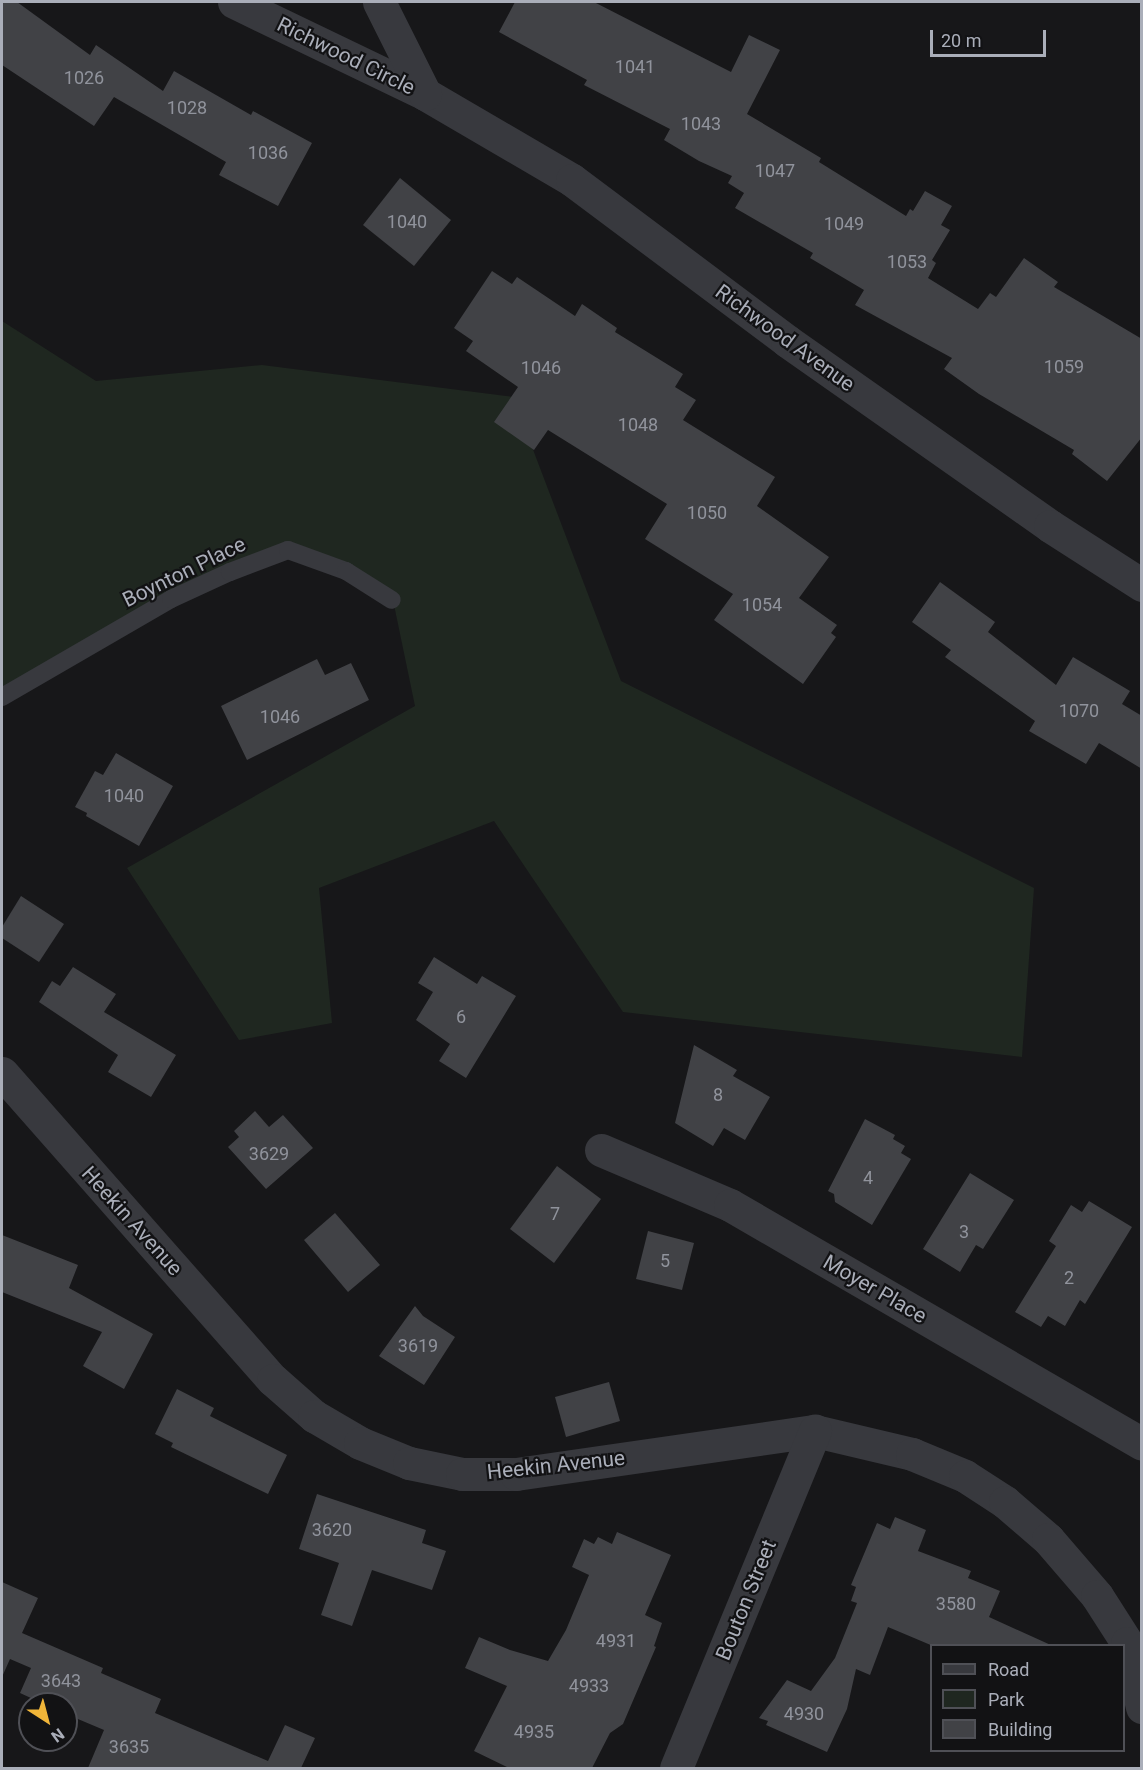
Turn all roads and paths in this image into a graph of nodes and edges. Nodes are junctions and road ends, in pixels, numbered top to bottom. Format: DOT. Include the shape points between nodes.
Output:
graph roads {
  1 [pos="234,2"];
  2 [pos="379,2"];
  3 [pos="426,94"];
  4 [pos="1142,585"];
  5 [pos="393,600"];
  6 [pos="2,697"];
  7 [pos="2,1073"];
  8 [pos="601,1150"];
  9 [pos="814,1431"];
  10 [pos="1142,1444"];
  11 [pos="1134,1631"];
  12 [pos="1142,1707"];
  13 [pos="676,1768"];
  1 -- 3 [label="street, Richwood Circle"];
  2 -- 3 [label="street"];
  3 -- 4 [label="street, Richwood Avenue" via="572,180 787,341 1050,526"];
  5 -- 6 [label="lane, Boynton Place" via="346,571 288,550 171,599"];
  7 -- 9 [label="street, Heekin Avenue" via="273,1380 314,1416 360,1443 410,1463 452,1472 516,1474"];
  8 -- 10 [label="street, Moyer Place" via="730,1205"];
  9 -- 11 [label="street, Heekin Avenue" via="912,1454 965,1476 1005,1502 1055,1547"];
  9 -- 13 [label="street, Bouton Street"];
  11 -- 12 [label="street, Heekin Avenue"];
}
